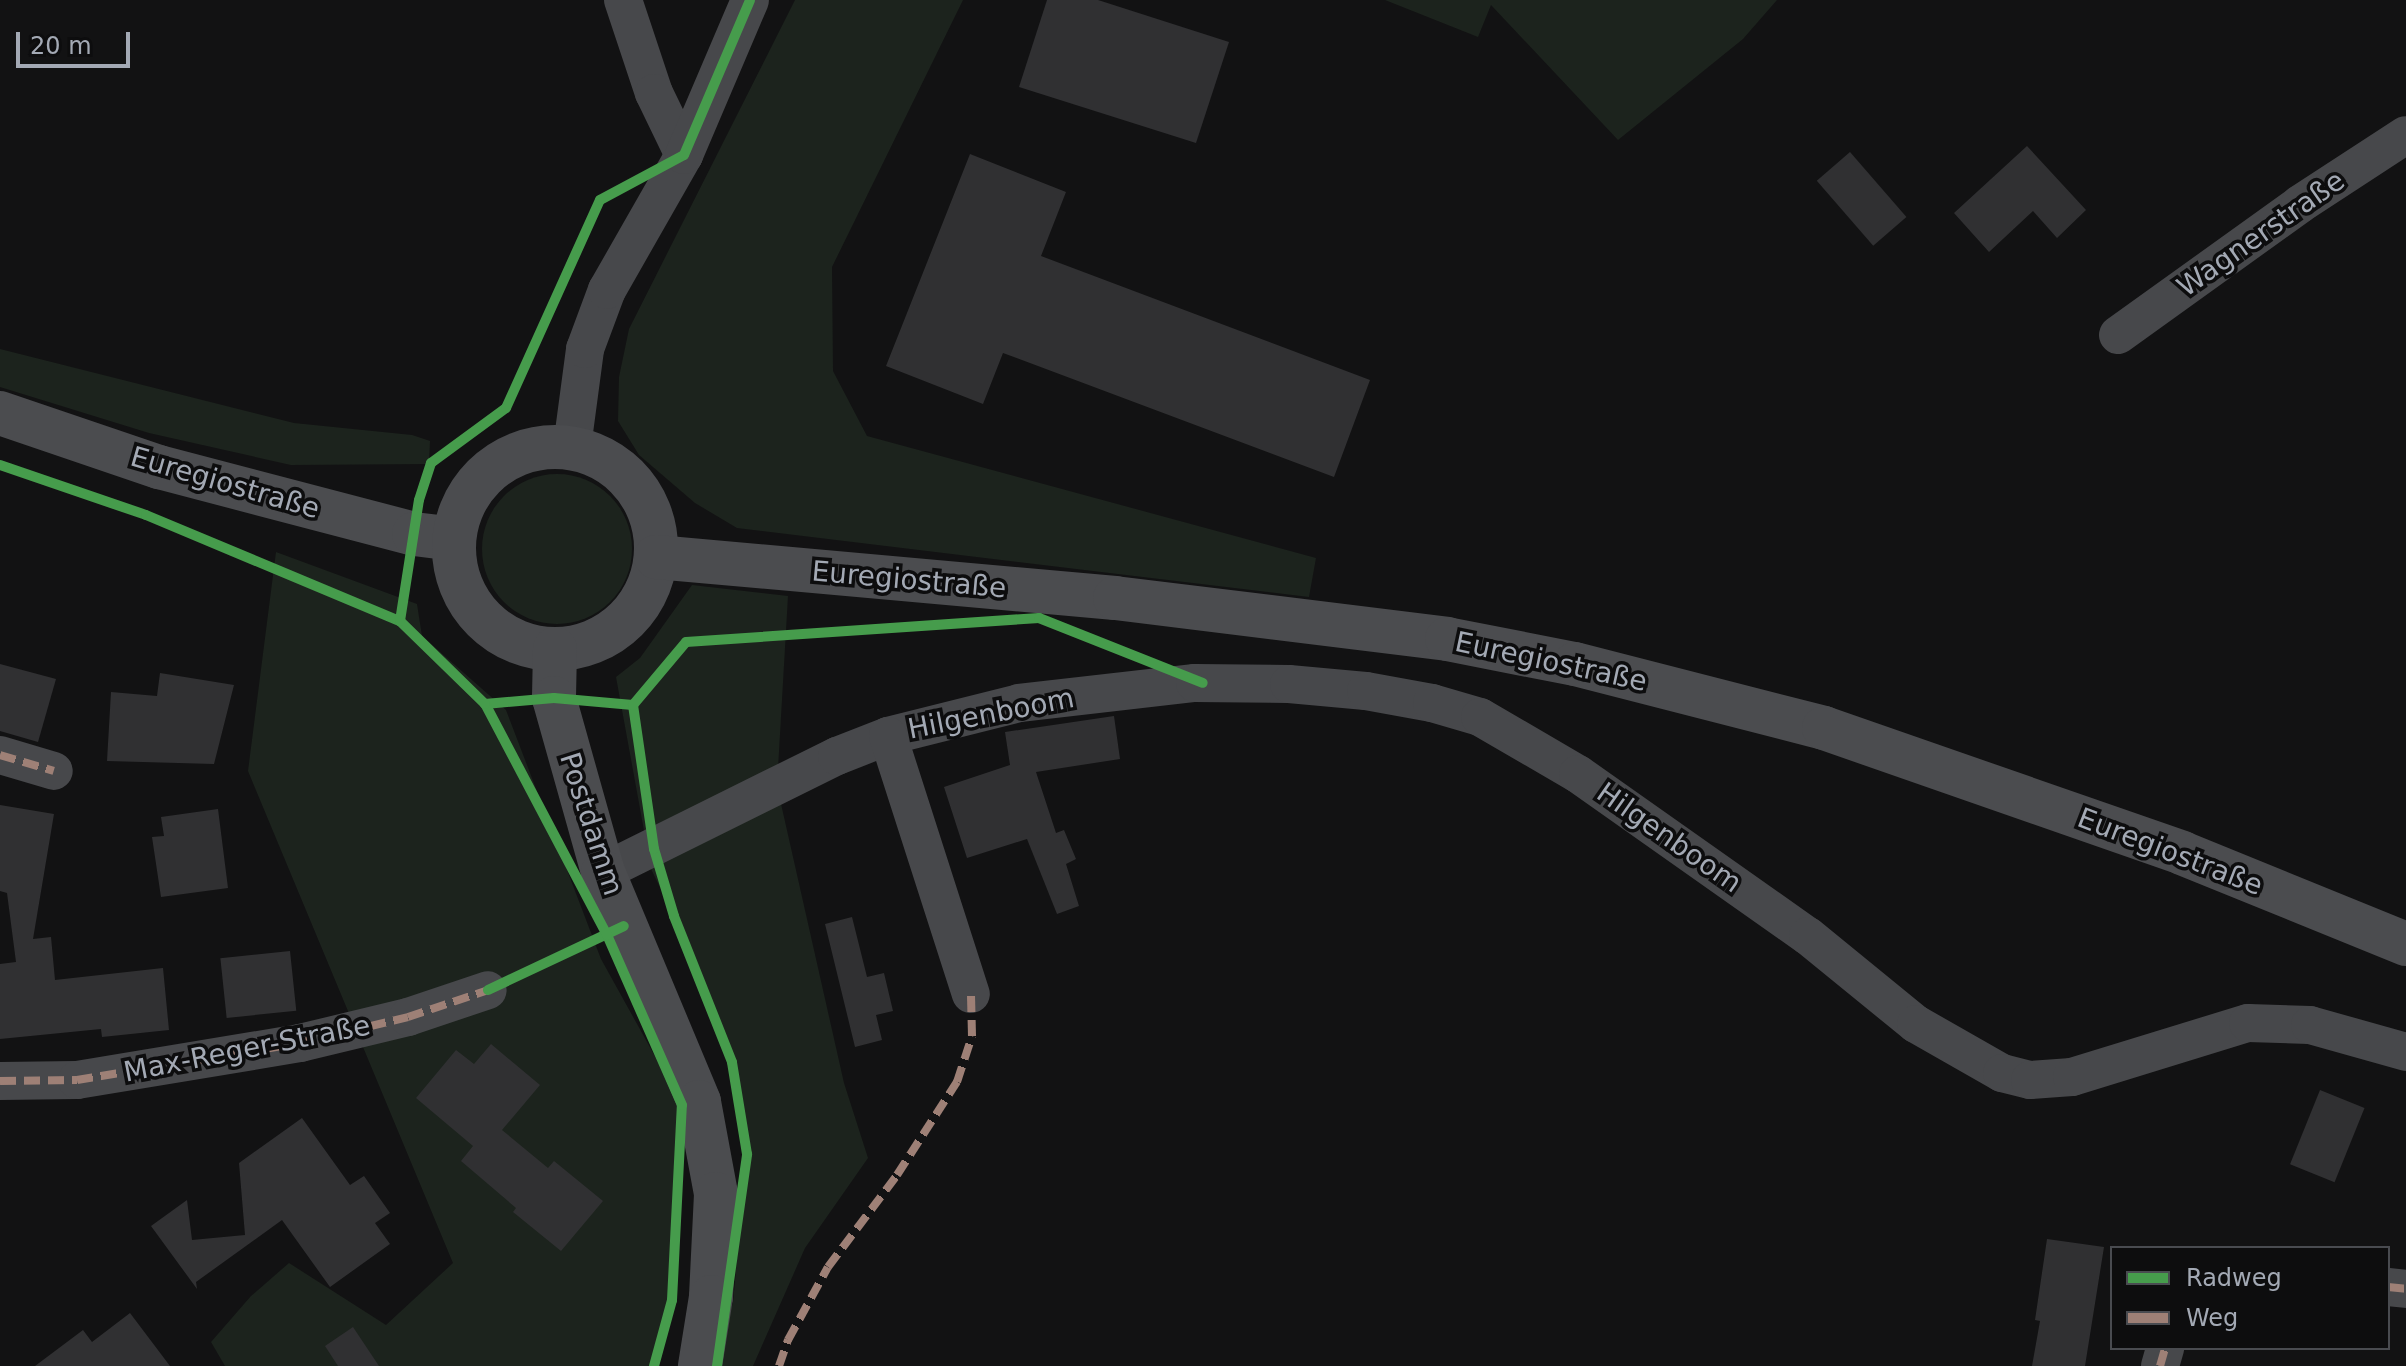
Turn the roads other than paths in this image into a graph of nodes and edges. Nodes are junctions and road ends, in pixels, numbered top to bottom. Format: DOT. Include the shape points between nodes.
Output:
graph roads {
  1 [pos="623,0"];
  2 [pos="750,0"];
  3 [pos="2406,135"];
  4 [pos="684,155"];
  5 [pos="2118,335"];
  6 [pos="0,413"];
  7 [pos="572,447"];
  8 [pos="454,539"];
  9 [pos="656,557"];
  10 [pos="555,649"];
  11 [pos="888,736"];
  12 [pos="0,755"];
  13 [pos="54,771"];
  14 [pos="603,872"];
  15 [pos="2406,944"];
  16 [pos="488,990"];
  17 [pos="971,994"];
  18 [pos="2406,1052"];
  19 [pos="0,1081"];
  20 [pos="700,1366"];
  1 -- 4 [label="street" via="654,93"];
  2 -- 4 [label="street"];
  3 -- 5 [label="street, Wagnerstraße"];
  4 -- 7 [label="street" via="607,290 585,349"];
  6 -- 8 [label="main road, Euregiostraße" via="159,467 414,534"];
  7 -- 8 [label="main road" via="538,448 506,458 481,479 462,507"];
  7 -- 9 [label="main road" via="601,457 625,474 644,499 654,527"];
  8 -- 10 [label="main road" via="457,573 470,603 493,628 522,644"];
  9 -- 10 [label="main road" via="649,586 633,612 611,632 584,645"];
  9 -- 15 [label="main road, Euregiostraße" via="1115,598 1447,639 1575,664 1824,728 2182,853"];
  10 -- 14 [label="main road, Postdamm" via="554,698"];
  11 -- 14 [label="street, Hilgenboom"];
  11 -- 17 [label="street, Hilgenboom"];
  11 -- 18 [label="street, Hilgenboom" via="1019,703 1195,683 1289,684 1432,703 1480,717 1578,774 1808,936 1916,1024 2002,1073 2030,1080 2072,1077 2248,1023 2310,1025"];
  12 -- 13 [label="street"];
  14 -- 20 [label="main road, Postdamm" via="699,1102 716,1194 711,1297"];
  16 -- 19 [label="street, Max-Reger-Straße" via="408,1017 300,1043 77,1080"];
}
